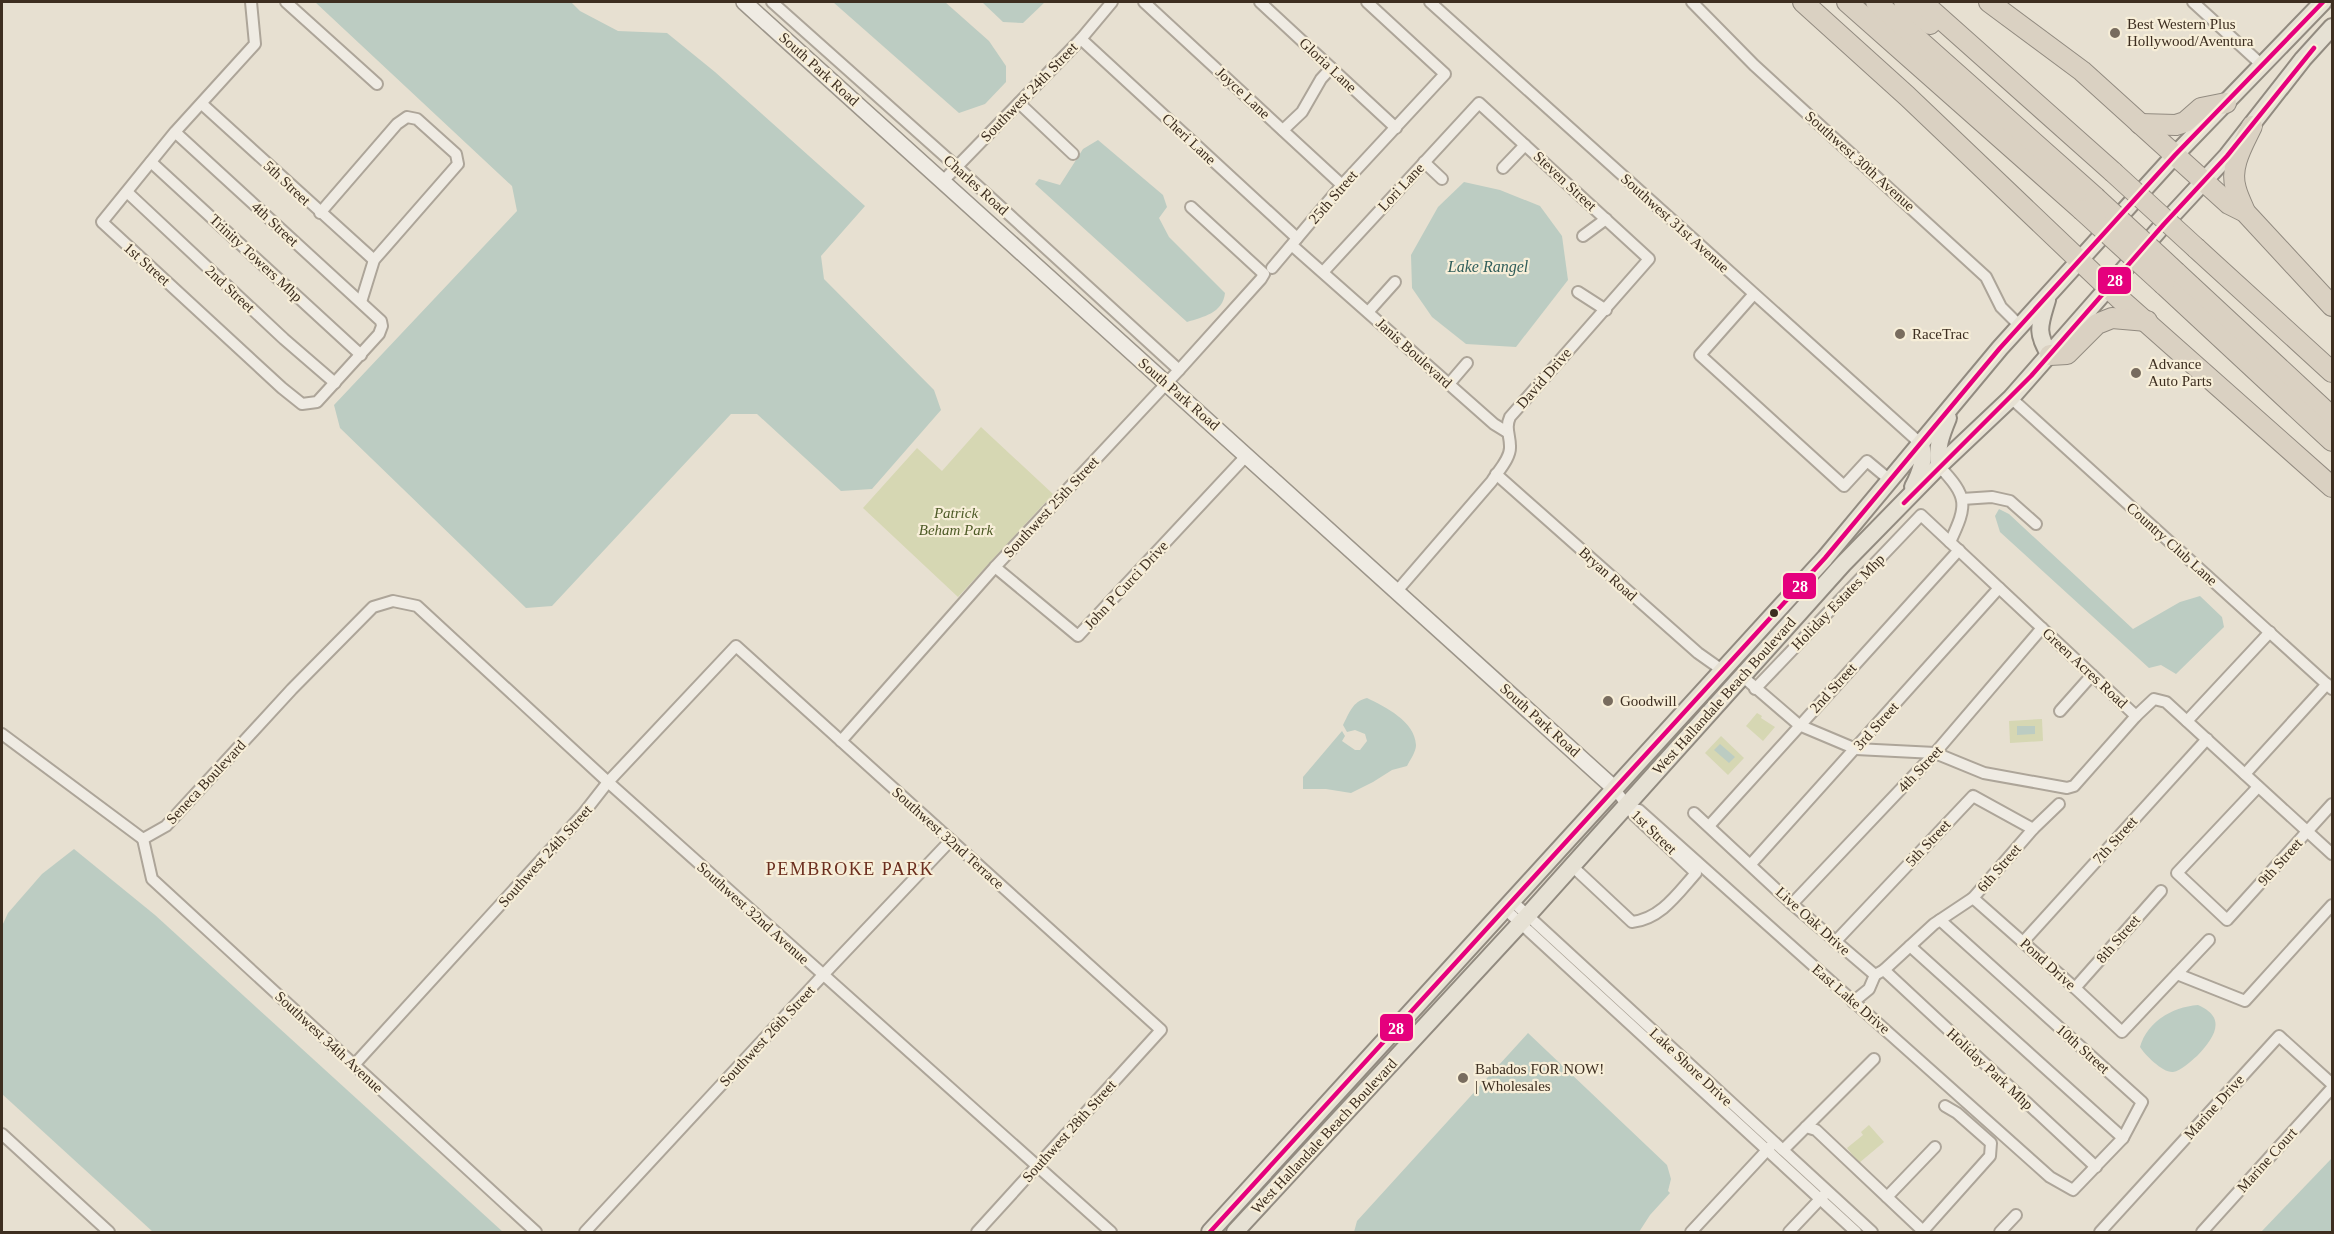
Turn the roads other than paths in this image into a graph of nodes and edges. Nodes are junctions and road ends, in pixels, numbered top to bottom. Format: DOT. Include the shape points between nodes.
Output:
graph roads {
  1 [pos="251,2"];
  2 [pos="286,2"];
  3 [pos="744,2"];
  4 [pos="772,2"];
  5 [pos="1112,2"];
  6 [pos="1144,2"];
  7 [pos="1260,2"];
  8 [pos="1366,2"];
  9 [pos="1430,2"];
  10 [pos="1692,2"];
  11 [pos="1803,2"];
  12 [pos="1847,2"];
  13 [pos="1862,2"];
  14 [pos="1876,2"];
  15 [pos="1895,2"];
  16 [pos="1904,2"];
  17 [pos="1922,2"];
  18 [pos="1989,2"];
  19 [pos="2193,2"];
  20 [pos="2323,2"];
  21 [pos="2332,27"];
  22 [pos="1879,31"];
  23 [pos="1081,39"];
  24 [pos="2263,66"];
  25 [pos="1995,67"];
  26 [pos="1331,68"];
  27 [pos="377,84"];
  28 [pos="1019,103"];
  29 [pos="1479,103"];
  30 [pos="2226,103"];
  31 [pos="202,104"];
  32 [pos="2140,124"];
  33 [pos="2252,126"];
  34 [pos="1396,128"];
  35 [pos="1283,130"];
  36 [pos="175,132"];
  37 [pos="1525,145"];
  38 [pos="1073,154"];
  39 [pos="2175,155"];
  40 [pos="151,162"];
  41 [pos="1424,162"];
  42 [pos="957,167"];
  43 [pos="1503,168"];
  44 [pos="1442,179"];
  45 [pos="943,181"];
  46 [pos="2204,182"];
  47 [pos="1342,185"];
  48 [pos="127,192"];
  49 [pos="2093,199"];
  50 [pos="1191,207"];
  51 [pos="2245,212"];
  52 [pos="320,213"];
  53 [pos="1606,219"];
  54 [pos="1583,236"];
  55 [pos="1296,243"];
  56 [pos="2080,259"];
  57 [pos="374,260"];
  58 [pos="1650,260"];
  59 [pos="1268,271"];
  60 [pos="1324,271"];
  61 [pos="2174,273"];
  62 [pos="1395,282"];
  63 [pos="2108,287"];
  64 [pos="1578,292"];
  65 [pos="2049,294"];
  66 [pos="1754,295"];
  67 [pos="361,302"];
  68 [pos="2332,306"];
  69 [pos="1606,309"];
  70 [pos="1368,311"];
  71 [pos="375,315"];
  72 [pos="2146,321"];
  73 [pos="2020,326"];
  74 [pos="361,355"];
  75 [pos="2050,355"];
  76 [pos="1467,363"];
  77 [pos="1179,370"];
  78 [pos="2332,372"];
  79 [pos="335,383"];
  80 [pos="1167,384"];
  81 [pos="1449,384"];
  82 [pos="1958,395"];
  83 [pos="2011,398"];
  84 [pos="2332,399"];
  85 [pos="2332,417"];
  86 [pos="1507,432"];
  87 [pos="2332,441"];
  88 [pos="1921,444"];
  89 [pos="1247,455"];
  90 [pos="1939,466"];
  91 [pos="1496,474"];
  92 [pos="1891,481"];
  93 [pos="2332,487"];
  94 [pos="1962,499"];
  95 [pos="1904,503"];
  96 [pos="1921,515"];
  97 [pos="2036,524"];
  98 [pos="1950,542"];
  99 [pos="1959,550"];
  100 [pos="995,567"];
  101 [pos="1999,588"];
  102 [pos="1397,591"];
  103 [pos="393,601"];
  104 [pos="2042,628"];
  105 [pos="1757,631"];
  106 [pos="2270,632"];
  107 [pos="736,646"];
  108 [pos="1722,670"];
  109 [pos="2091,675"];
  110 [pos="1742,676"];
  111 [pos="2330,687"];
  112 [pos="1755,689"];
  113 [pos="2060,711"];
  114 [pos="2136,716"];
  115 [pos="2187,721"];
  116 [pos="1799,725"];
  117 [pos="2,734"];
  118 [pos="2206,739"];
  119 [pos="841,741"];
  120 [pos="1856,749"];
  121 [pos="1935,753"];
  122 [pos="2244,774"];
  123 [pos="608,783"];
  124 [pos="2258,787"];
  125 [pos="1614,788"];
  126 [pos="2059,804"];
  127 [pos="2332,804"];
  128 [pos="1628,807"];
  129 [pos="1695,813"];
  130 [pos="1709,826"];
  131 [pos="2033,829"];
  132 [pos="2308,832"];
  133 [pos="143,839"];
  134 [pos="951,840"];
  135 [pos="2332,854"];
  136 [pos="1751,864"];
  137 [pos="1571,865"];
  138 [pos="2161,891"];
  139 [pos="1973,898"];
  140 [pos="1792,904"];
  141 [pos="2332,904"];
  142 [pos="1509,905"];
  143 [pos="1524,919"];
  144 [pos="1937,922"];
  145 [pos="2209,940"];
  146 [pos="1835,942"];
  147 [pos="2023,942"];
  148 [pos="1910,946"];
  149 [pos="1452,968"];
  150 [pos="1879,972"];
  151 [pos="2178,974"];
  152 [pos="823,975"];
  153 [pos="2075,988"];
  154 [pos="1853,1002"];
  155 [pos="1161,1030"];
  156 [pos="1370,1057"];
  157 [pos="1874,1059"];
  158 [pos="354,1065"];
  159 [pos="1387,1066"];
  160 [pos="2332,1086"];
  161 [pos="1945,1106"];
  162 [pos="1806,1127"];
  163 [pos="2,1134"];
  164 [pos="2122,1138"];
  165 [pos="1935,1147"];
  166 [pos="1775,1148"];
  167 [pos="1308,1153"];
  168 [pos="1037,1167"];
  169 [pos="2096,1167"];
  170 [pos="2073,1190"];
  171 [pos="1824,1195"];
  172 [pos="1887,1197"];
  173 [pos="2016,1215"];
  174 [pos="1242,1230"];
  175 [pos="1871,1232"];
  176 [pos="1923,1232"];
  177 [pos="109,1233"];
  178 [pos="536,1233"];
  179 [pos="585,1233"];
  180 [pos="977,1233"];
  181 [pos="1111,1233"];
  182 [pos="1210,1233"];
  183 [pos="1691,1233"];
  184 [pos="1790,1233"];
  185 [pos="1857,1233"];
  186 [pos="2000,1233"];
  187 [pos="2100,1233"];
  188 [pos="2202,1233"];
  1 -- 31 [label="street, 1st Street" via="255,44"];
  2 -- 27 [label="street"];
  3 -- 45 [label="street, South Park Road"];
  4 -- 42 [label="street, Charles Road"];
  5 -- 23 [label="street, Southwest 24th Street"];
  6 -- 35 [label="street, Joyce Lane"];
  7 -- 26 [label="street, Gloria Lane"];
  8 -- 34 [label="street, 25th Street" via="1445,74"];
  9 -- 66 [label="street, Southwest 31st Avenue"];
  10 -- 73 [label="street, Southwest 30th Avenue" via="1754,65 1986,277 2001,307"];
  11 -- 56 [label="highway"];
  12 -- 22 [label="highway"];
  13 -- 22 [label="highway"];
  14 -- 49 [label="highway"];
  15 -- 49 [label="highway"];
  16 -- 25 [label="highway" via="1924,20"];
  17 -- 25 [label="highway"];
  18 -- 32 [label="highway" via="2082,71"];
  19 -- 24 [label="street"];
  20 -- 24 [label="main road, West Hallandale Beach Boulevard"];
  21 -- 33 [label="main road, West Hallandale Beach Boulevard"];
  22 -- 49 [label="highway"];
  23 -- 28 [label="street, Southwest 24th Street"];
  23 -- 55 [label="street, Cheri Lane"];
  24 -- 30 [label="main road, West Hallandale Beach Boulevard"];
  25 -- 78 [label="highway, bridge"];
  26 -- 34 [label="street, Gloria Lane"];
  26 -- 35 [label="street" via="1302,112"];
  28 -- 38 [label="street"];
  28 -- 42 [label="street, Southwest 24th Street"];
  29 -- 37 [label="street, Steven Street"];
  29 -- 41 [label="street, Lori Lane"];
  30 -- 32 [label="highway" via="2200,108 2176,125"];
  30 -- 39 [label="main road, West Hallandale Beach Boulevard"];
  31 -- 36 [label="street, 1st Street"];
  31 -- 52 [label="street, 5th Street"];
  32 -- 39 [label="highway"];
  33 -- 46 [label="main road, West Hallandale Beach Boulevard"];
  33 -- 51 [label="highway" via="2235,169 2236,190"];
  34 -- 47 [label="street, 25th Street"];
  35 -- 47 [label="street, Joyce Lane"];
  36 -- 40 [label="street, 1st Street"];
  36 -- 67 [label="street, 4th Street"];
  37 -- 43 [label="street"];
  37 -- 53 [label="street, Steven Street"];
  39 -- 46 [label="highway"];
  39 -- 56 [label="main road, West Hallandale Beach Boulevard"];
  40 -- 48 [label="street, 1st Street"];
  40 -- 74 [label="street, Trinity Towers Mhp"];
  41 -- 44 [label="street"];
  41 -- 60 [label="street, Lori Lane"];
  42 -- 45 [label="street, Southwest 24th Street"];
  42 -- 77 [label="street, Charles Road"];
  45 -- 80 [label="street, South Park Road"];
  46 -- 51 [label="highway" via="2232,207"];
  46 -- 63 [label="main road, West Hallandale Beach Boulevard"];
  47 -- 55 [label="street, 25th Street"];
  48 -- 79 [label="street, 2nd Street"];
  48 -- 79 [label="street, 1st Street" via="102,222 282,388 302,404 311,405"];
  49 -- 61 [label="highway, bridge"];
  49 -- 61 [label="highway"];
  50 -- 59 [label="street"];
  51 -- 68 [label="highway"];
  52 -- 57 [label="street, 5th Street"];
  52 -- 57 [label="street" via="397,124 407,117 417,119 456,154 458,164"];
  53 -- 54 [label="street"];
  53 -- 58 [label="street, Steven Street"];
  55 -- 59 [label="street, 25th Street"];
  55 -- 60 [label="street, Cheri Lane"];
  56 -- 63 [label="highway"];
  56 -- 65 [label="main road, West Hallandale Beach Boulevard"];
  57 -- 67 [label="street"];
  58 -- 69 [label="street, David Drive"];
  59 -- 77 [label="street, Southwest 25th Street"];
  60 -- 70 [label="street, Janis Boulevard"];
  61 -- 84 [label="highway" via="2211,287"];
  61 -- 85 [label="highway"];
  61 -- 87 [label="highway"];
  62 -- 70 [label="street"];
  63 -- 72 [label="highway"];
  63 -- 75 [label="main road, West Hallandale Beach Boulevard"];
  64 -- 69 [label="street"];
  65 -- 73 [label="main road, West Hallandale Beach Boulevard"];
  65 -- 75 [label="main road" via="2039,333"];
  66 -- 88 [label="street, Southwest 31st Avenue"];
  66 -- 92 [label="street" via="1700,355 1844,486 1867,461"];
  67 -- 71 [label="street, 4th Street"];
  69 -- 86 [label="street, David Drive" via="1510,417"];
  70 -- 81 [label="street, Janis Boulevard"];
  71 -- 74 [label="street, 1st Street" via="381,321 381,330"];
  72 -- 75 [label="highway" via="2112,318 2097,324 2067,354"];
  72 -- 93 [label="highway"];
  73 -- 82 [label="main road, West Hallandale Beach Boulevard"];
  74 -- 79 [label="street, 1st Street"];
  75 -- 83 [label="main road, West Hallandale Beach Boulevard"];
  76 -- 81 [label="street"];
  77 -- 80 [label="street, Southwest 25th Street"];
  80 -- 89 [label="street, South Park Road"];
  80 -- 100 [label="street, Southwest 25th Street"];
  81 -- 86 [label="street, Janis Boulevard"];
  82 -- 88 [label="main road, West Hallandale Beach Boulevard"];
  82 -- 90 [label="main road" via="1941,434"];
  83 -- 90 [label="main road, West Hallandale Beach Boulevard"];
  83 -- 106 [label="street, Country Club Lane"];
  86 -- 91 [label="street, David Drive" via="1509,455"];
  88 -- 92 [label="main road, West Hallandale Beach Boulevard"];
  88 -- 95 [label="main road" via="1922,467"];
  89 -- 100 [label="street, John P Curci Drive" via="1078,636"];
  89 -- 102 [label="street, South Park Road"];
  90 -- 94 [label="street" via="1957,486"];
  90 -- 95 [label="main road, West Hallandale Beach Boulevard"];
  91 -- 102 [label="street, David Drive"];
  91 -- 108 [label="street, Bryan Road"];
  92 -- 105 [label="main road, West Hallandale Beach Boulevard"];
  94 -- 97 [label="street" via="1992,497 2010,501"];
  94 -- 98 [label="street" via="1962,517"];
  95 -- 110 [label="main road, West Hallandale Beach Boulevard"];
  96 -- 98 [label="street, Green Acres Road"];
  96 -- 112 [label="street, Holiday Estates Mhp"];
  98 -- 99 [label="street, Green Acres Road"];
  99 -- 101 [label="street, Green Acres Road"];
  99 -- 116 [label="street, 2nd Street"];
  100 -- 119 [label="street, Southwest 25th Street"];
  101 -- 104 [label="street, Green Acres Road"];
  101 -- 120 [label="street, 3rd Street"];
  102 -- 125 [label="street, South Park Road"];
  103 -- 123 [label="street, Southwest 32nd Avenue" via="417,606"];
  103 -- 133 [label="street, Seneca Boulevard" via="373,607 166,826"];
  104 -- 109 [label="street, Green Acres Road"];
  104 -- 121 [label="street, 4th Street"];
  105 -- 108 [label="main road, West Hallandale Beach Boulevard"];
  105 -- 110 [label="main road" via="1741,662"];
  106 -- 111 [label="street, Country Club Lane"];
  106 -- 115 [label="street"];
  107 -- 119 [label="street, Southwest 32nd Terrace"];
  107 -- 123 [label="street, Southwest 24th Street"];
  108 -- 125 [label="main road, West Hallandale Beach Boulevard"];
  109 -- 113 [label="street"];
  109 -- 114 [label="street, Green Acres Road"];
  110 -- 112 [label="street"];
  110 -- 128 [label="main road, West Hallandale Beach Boulevard"];
  111 -- 122 [label="street"];
  112 -- 116 [label="street"];
  114 -- 115 [label="street, Green Acres Road" via="2154,699 2166,702"];
  114 -- 121 [label="street" via="2074,786 2067,788 1984,773"];
  115 -- 118 [label="street, Green Acres Road"];
  116 -- 120 [label="street"];
  116 -- 130 [label="street, 2nd Street"];
  117 -- 133 [label="street"];
  118 -- 122 [label="street, Green Acres Road"];
  118 -- 147 [label="street, 7th Street"];
  119 -- 134 [label="street, Southwest 32nd Terrace"];
  120 -- 121 [label="street"];
  120 -- 136 [label="street, 3rd Street"];
  121 -- 140 [label="street, 4th Street"];
  122 -- 124 [label="street, Green Acres Road"];
  123 -- 152 [label="street, Southwest 32nd Avenue"];
  123 -- 158 [label="street, Southwest 24th Street"];
  124 -- 132 [label="street, Green Acres Road"];
  124 -- 132 [label="street, 9th Street" via="2177,873 2227,920"];
  125 -- 128 [label="street, 1st Street"];
  125 -- 142 [label="main road, West Hallandale Beach Boulevard"];
  126 -- 131 [label="street, 6th Street"];
  127 -- 132 [label="street, 9th Street"];
  128 -- 137 [label="main road, West Hallandale Beach Boulevard"];
  128 -- 137 [label="street, 1st Street" via="1696,873 1666,907 1642,921 1632,922"];
  128 -- 154 [label="street, East Lake Drive" via="1639,810"];
  129 -- 130 [label="street, Live Oak Drive"];
  130 -- 136 [label="street, Live Oak Drive"];
  131 -- 139 [label="street, 6th Street"];
  131 -- 146 [label="street, 5th Street" via="1973,795"];
  132 -- 135 [label="street, Green Acres Road"];
  133 -- 158 [label="street, Southwest 34th Avenue" via="152,879"];
  134 -- 152 [label="street, Southwest 26th Street"];
  134 -- 155 [label="street, Southwest 32nd Terrace"];
  136 -- 140 [label="street, Live Oak Drive"];
  137 -- 143 [label="main road, West Hallandale Beach Boulevard"];
  138 -- 153 [label="street, 8th Street"];
  139 -- 144 [label="street, 6th Street"];
  139 -- 147 [label="street, Pond Drive"];
  140 -- 146 [label="street, Live Oak Drive"];
  141 -- 151 [label="street" via="2245,1002"];
  142 -- 143 [label="street, Lake Shore Drive"];
  142 -- 149 [label="main road, West Hallandale Beach Boulevard"];
  143 -- 159 [label="main road, West Hallandale Beach Boulevard"];
  143 -- 166 [label="street, Lake Shore Drive"];
  144 -- 148 [label="street"];
  144 -- 164 [label="street, 10th Street" via="2142,1102"];
  145 -- 151 [label="street"];
  146 -- 150 [label="street, Live Oak Drive"];
  147 -- 153 [label="street, Pond Drive"];
  148 -- 150 [label="street"];
  148 -- 164 [label="street"];
  149 -- 156 [label="main road, West Hallandale Beach Boulevard"];
  149 -- 159 [label="main road" via="1444,988 1393,1045"];
  150 -- 154 [label="street" via="1869,989"];
  150 -- 169 [label="street, Holiday Park Mhp"];
  151 -- 153 [label="street, Pond Drive" via="2122,1032"];
  152 -- 168 [label="street, Southwest 32nd Avenue"];
  152 -- 179 [label="street, Southwest 26th Street"];
  154 -- 170 [label="street, East Lake Drive" via="2050,1177"];
  155 -- 168 [label="street, Southwest 28th Street"];
  156 -- 167 [label="main road" via="1369,1075 1317,1131"];
  156 -- 182 [label="main road, West Hallandale Beach Boulevard"];
  157 -- 162 [label="street"];
  158 -- 178 [label="street, Southwest 34th Avenue"];
  159 -- 167 [label="main road, West Hallandale Beach Boulevard"];
  160 -- 187 [label="street, Marine Drive" via="2279,1036"];
  160 -- 188 [label="street, Marine Court"];
  161 -- 176 [label="street" via="1991,1143 1990,1156"];
  162 -- 166 [label="street"];
  162 -- 172 [label="street" via="1816,1130"];
  163 -- 177 [label="street"];
  164 -- 169 [label="street, 10th Street"];
  165 -- 172 [label="street"];
  166 -- 171 [label="street, Lake Shore Drive"];
  166 -- 171 [label="street, Lake Shore Drive"];
  166 -- 183 [label="street"];
  167 -- 174 [label="main road, West Hallandale Beach Boulevard"];
  168 -- 180 [label="street, Southwest 28th Street"];
  168 -- 181 [label="street, Southwest 32nd Avenue"];
  169 -- 170 [label="street, 10th Street"];
  171 -- 175 [label="street, Lake Shore Drive"];
  171 -- 184 [label="street"];
  171 -- 185 [label="street"];
  172 -- 176 [label="street"];
  173 -- 186 [label="street"];
}
